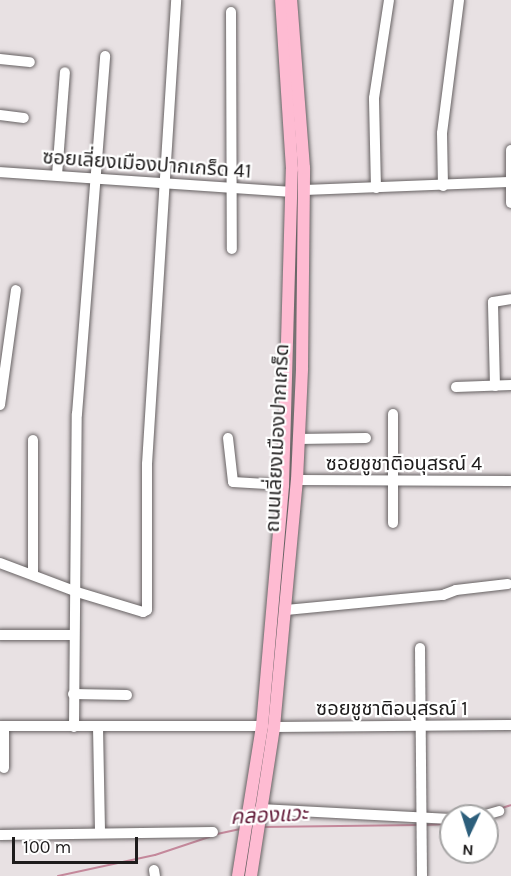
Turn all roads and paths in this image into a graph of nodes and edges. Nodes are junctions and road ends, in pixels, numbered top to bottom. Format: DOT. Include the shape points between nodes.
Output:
graph roads {
  1 [pos="176,0"];
  2 [pos="281,0"];
  3 [pos="291,0"];
  4 [pos="390,0"];
  5 [pos="459,0"];
  6 [pos="231,12"];
  7 [pos="105,56"];
  8 [pos="0,59"];
  9 [pos="30,62"];
  10 [pos="65,72"];
  11 [pos="0,115"];
  12 [pos="24,118"];
  13 [pos="511,150"];
  14 [pos="0,172"];
  15 [pos="57,175"];
  16 [pos="98,177"];
  17 [pos="510,182"];
  18 [pos="164,184"];
  19 [pos="442,186"];
  20 [pos="232,188"];
  21 [pos="376,188"];
  22 [pos="297,191"];
  23 [pos="511,203"];
  24 [pos="232,249"];
  25 [pos="16,290"];
  26 [pos="511,299"];
  27 [pos="511,385"];
  28 [pos="495,386"];
  29 [pos="456,387"];
  30 [pos="0,405"];
  31 [pos="393,414"];
  32 [pos="228,438"];
  33 [pos="366,438"];
  34 [pos="298,439"];
  35 [pos="33,440"];
  36 [pos="297,480"];
  37 [pos="511,481"];
  38 [pos="392,482"];
  39 [pos="283,485"];
  40 [pos="393,524"];
  41 [pos="0,563"];
  42 [pos="33,574"];
  43 [pos="508,584"];
  44 [pos="77,592"];
  45 [pos="286,610"];
  46 [pos="0,635"];
  47 [pos="73,635"];
  48 [pos="420,648"];
  49 [pos="73,694"];
  50 [pos="127,695"];
  51 [pos="511,725"];
  52 [pos="2,726"];
  53 [pos="98,726"];
  54 [pos="74,727"];
  55 [pos="268,727"];
  56 [pos="421,727"];
  57 [pos="4,768"];
  58 [pos="256,810"];
  59 [pos="439,819"];
  60 [pos="422,820"];
  61 [pos="100,832"];
  62 [pos="213,832"];
  63 [pos="0,835"];
  64 [pos="252,836"];
  65 [pos="238,876"];
  66 [pos="251,876"];
  67 [pos="422,876"];
  1 -- 18 [label="street"];
  2 -- 22 [label="main road, ถนนเลี่ยงเมืองปากเกร็ด"];
  3 -- 22 [label="main road, ถนนเลี่ยงเมืองปากเกร็ด" via="304,168"];
  4 -- 21 [label="street" via="374,98"];
  5 -- 19 [label="street" via="442,133"];
  6 -- 20 [label="street"];
  7 -- 16 [label="street"];
  8 -- 9 [label="street"];
  10 -- 15 [label="street"];
  11 -- 12 [label="street"];
  13 -- 17 [label="street"];
  14 -- 15 [label="street, ซอยเลี่ยงเมืองปากเกร็ด 41"];
  15 -- 16 [label="street, ซอยเลี่ยงเมืองปากเกร็ด 41"];
  16 -- 18 [label="street, ซอยเลี่ยงเมืองปากเกร็ด 41"];
  16 -- 44 [label="street" via="77,414"];
  17 -- 19 [label="street, ซอยเลี่ยงเมืองปากเกร็ด 41"];
  17 -- 23 [label="street"];
  18 -- 20 [label="street, ซอยเลี่ยงเมืองปากเกร็ด 41"];
  18 -- 44 [label="street" via="147,464 148,607 143,612"];
  19 -- 21 [label="street, ซอยเลี่ยงเมืองปากเกร็ด 41"];
  20 -- 22 [label="street, ซอยเลี่ยงเมืองปากเกร็ด 41"];
  20 -- 24 [label="street"];
  21 -- 22 [label="street, ซอยเลี่ยงเมืองปากเกร็ด 41"];
  22 -- 34 [label="main road, ถนนเลี่ยงเมืองปากเกร็ด" via="302,368"];
  22 -- 39 [label="main road, ถนนเลี่ยงเมืองปากเกร็ด"];
  25 -- 30 [label="street"];
  26 -- 28 [label="street" via="493,302"];
  27 -- 28 [label="street"];
  28 -- 29 [label="street"];
  31 -- 38 [label="street"];
  32 -- 39 [label="street" via="233,482"];
  33 -- 34 [label="street"];
  34 -- 36 [label="main road, ถนนเลี่ยงเมืองปากเกร็ด"];
  35 -- 42 [label="street"];
  36 -- 38 [label="street, ซอยชูชาติอนุสรณ์ 4"];
  36 -- 45 [label="main road, ถนนเลี่ยงเมืองปากเกร็ด"];
  37 -- 38 [label="street, ซอยชูชาติอนุสรณ์ 4"];
  38 -- 40 [label="street"];
  39 -- 55 [label="main road, ถนนเลี่ยงเมืองปากเกร็ด"];
  41 -- 42 [label="street"];
  42 -- 44 [label="street"];
  43 -- 45 [label="street" via="443,595"];
  44 -- 47 [label="street"];
  45 -- 55 [label="main road, ถนนเลี่ยงเมืองปากเกร็ด"];
  46 -- 47 [label="street"];
  47 -- 49 [label="street"];
  48 -- 56 [label="street"];
  49 -- 50 [label="street"];
  49 -- 54 [label="street"];
  51 -- 56 [label="street, ซอยชูชาติอนุสรณ์ 1"];
  52 -- 54 [label="street, ซอยชูชาติอนุสรณ์ 1"];
  52 -- 57 [label="street"];
  53 -- 54 [label="street, ซอยชูชาติอนุสรณ์ 1"];
  53 -- 55 [label="street, ซอยชูชาติอนุสรณ์ 1"];
  53 -- 61 [label="street"];
  55 -- 56 [label="street, ซอยชูชาติอนุสรณ์ 1"];
  55 -- 58 [label="main road, ถนนเลี่ยงเมืองปากเกร็ด"];
  56 -- 60 [label="street"];
  58 -- 60 [label="street"];
  58 -- 64 [label="main road, ถนนเลี่ยงเมืองปากเกร็ด"];
  59 -- 60 [label="street"];
  60 -- 67 [label="street"];
  61 -- 62 [label="street"];
  61 -- 63 [label="street"];
  64 -- 65 [label="main road, ถนนเลี่ยงเมืองปากเกร็ด"];
  64 -- 66 [label="main road, ถนนเลี่ยงเมืองปากเกร็ด"];
}
